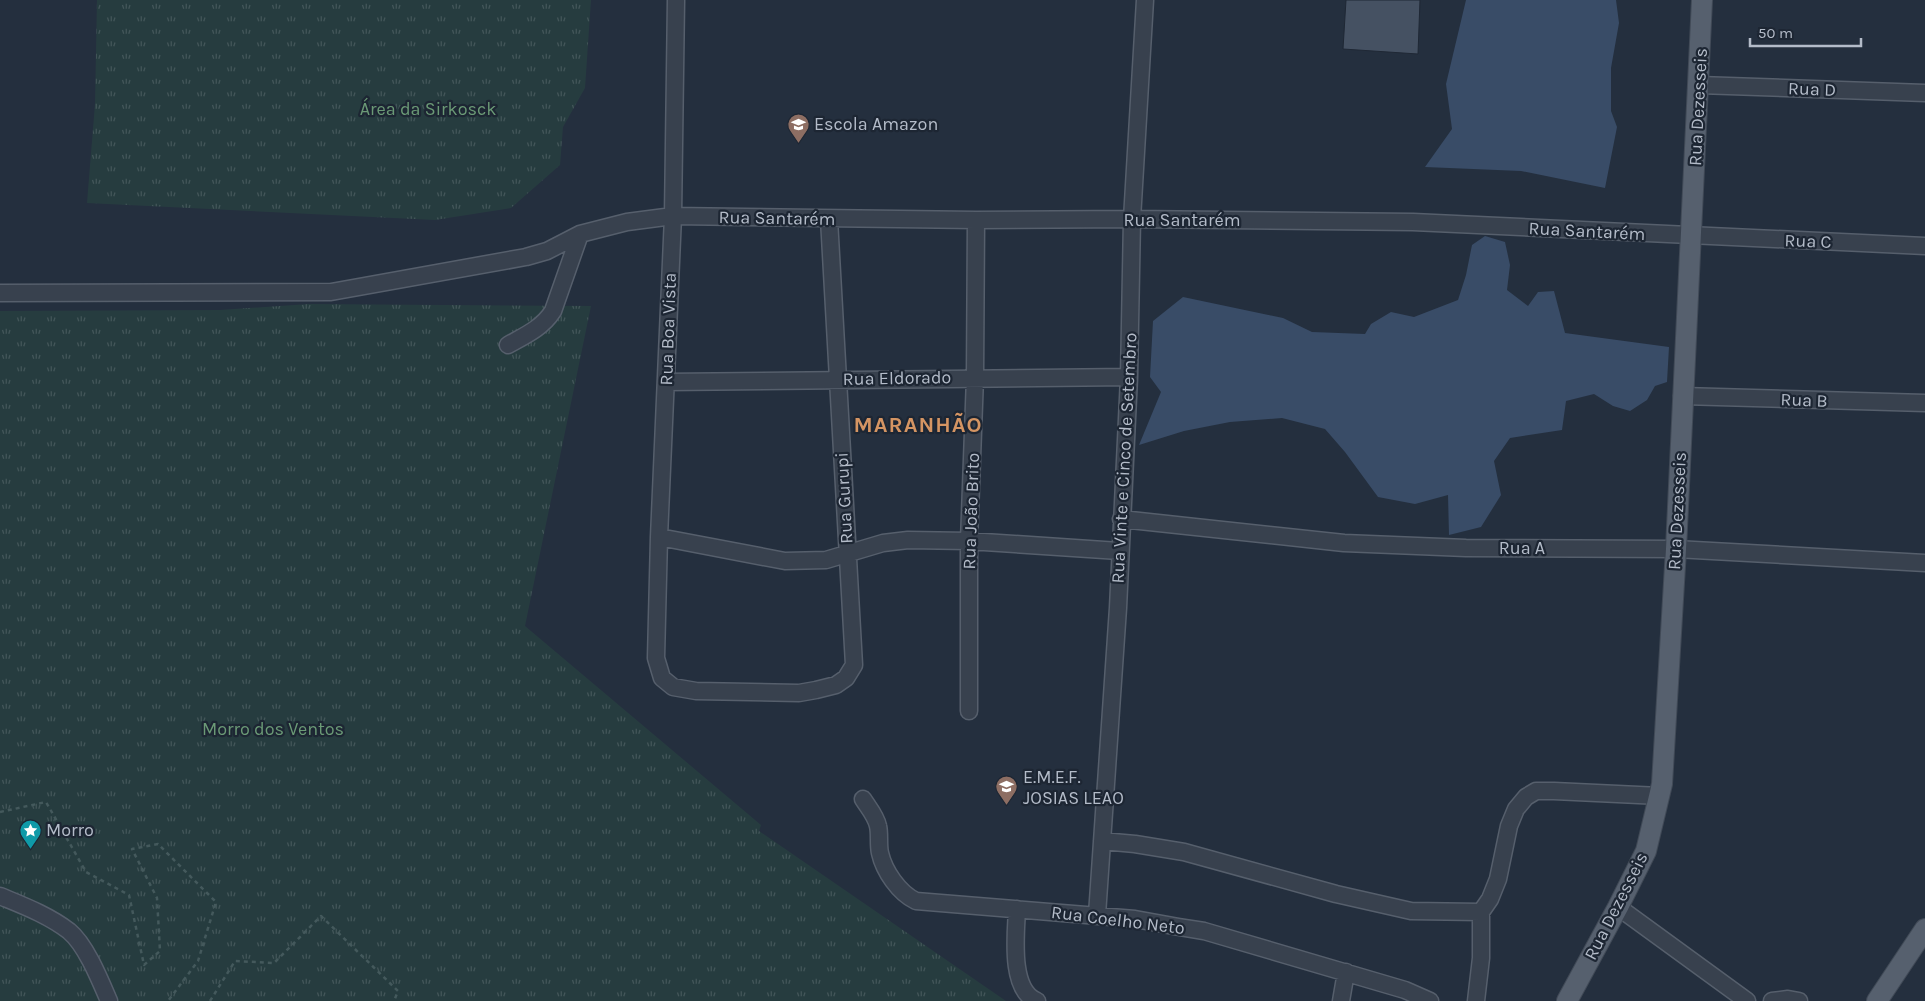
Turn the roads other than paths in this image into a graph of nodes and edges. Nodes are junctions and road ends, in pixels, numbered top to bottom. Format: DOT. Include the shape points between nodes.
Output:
graph roads {
  1 [pos="676,0"];
  2 [pos="1146,0"];
  3 [pos="1702,0"];
  4 [pos="1699,85"];
  5 [pos="1925,93"];
  6 [pos="673,216"];
  7 [pos="829,219"];
  8 [pos="1132,219"];
  9 [pos="976,220"];
  10 [pos="580,234"];
  11 [pos="1691,236"];
  12 [pos="1925,246"];
  13 [pos="0,293"];
  14 [pos="508,345"];
  15 [pos="1128,376"];
  16 [pos="975,377"];
  17 [pos="837,379"];
  18 [pos="666,382"];
  19 [pos="1682,396"];
  20 [pos="1925,403"];
  21 [pos="1121,519"];
  22 [pos="659,537"];
  23 [pos="969,541"];
  24 [pos="1676,550"];
  25 [pos="1119,551"];
  26 [pos="848,553"];
  27 [pos="1925,563"];
  28 [pos="854,657"];
  29 [pos="969,711"];
  30 [pos="1660,796"];
  31 [pos="863,799"];
  32 [pos="1102,841"];
  33 [pos="0,896"];
  34 [pos="1618,907"];
  35 [pos="1017,909"];
  36 [pos="1481,912"];
  37 [pos="1097,916"];
  38 [pos="1925,928"];
  39 [pos="1918,953"];
  40 [pos="1346,972"];
  41 [pos="109,1001"];
  42 [pos="1037,1001"];
  43 [pos="1341,1001"];
  44 [pos="1430,1001"];
  45 [pos="1476,1001"];
  46 [pos="1567,1001"];
  47 [pos="1747,1001"];
  48 [pos="1772,1001"];
  49 [pos="1799,1001"];
  50 [pos="1877,1001"];
  1 -- 6 [label="street, Rua Boa Vista"];
  2 -- 8 [label="street, Rua Vinte e Cinco de Setembro"];
  3 -- 4 [label="main road, Rua Dezesseis"];
  4 -- 5 [label="street, Rua D"];
  4 -- 11 [label="main road, Rua Dezesseis"];
  6 -- 7 [label="street, Rua Santarém"];
  6 -- 10 [label="street, Rua Santarém" via="627,222"];
  6 -- 18 [label="street, Rua Boa Vista"];
  7 -- 9 [label="street, Rua Santarém"];
  7 -- 17 [label="street, Rua Gurupi"];
  8 -- 9 [label="street, Rua Santarém"];
  8 -- 11 [label="street, Rua Santarém" via="1413,222"];
  8 -- 15 [label="street, Rua Vinte e Cinco de Setembro"];
  9 -- 16 [label="street, Rua João Brito"];
  10 -- 13 [label="street, Rua Santarém" via="547,251 526,257 331,292"];
  10 -- 14 [label="street" via="553,311 546,322"];
  11 -- 12 [label="street, Rua C"];
  11 -- 19 [label="main road, Rua Dezesseis"];
  15 -- 16 [label="street, Rua Eldorado"];
  15 -- 21 [label="street, Rua Vinte e Cinco de Setembro"];
  16 -- 17 [label="street, Rua Eldorado"];
  16 -- 23 [label="street, Rua João Brito"];
  17 -- 18 [label="street, Rua Eldorado"];
  17 -- 26 [label="street, Rua Gurupi"];
  18 -- 22 [label="street, Rua Boa Vista"];
  19 -- 20 [label="street, Rua B"];
  19 -- 24 [label="main road, Rua Dezesseis"];
  21 -- 24 [label="street, Rua A" via="1344,543"];
  21 -- 25 [label="street, Rua Vinte e Cinco de Setembro"];
  22 -- 26 [label="street" via="785,562 826,560"];
  22 -- 28 [label="street, Rua Boa Vista" via="656,658 662,678 672,687 696,691 798,693 836,685 852,670"];
  23 -- 25 [label="street"];
  23 -- 26 [label="street" via="908,540"];
  23 -- 29 [label="street, Rua João Brito"];
  24 -- 27 [label="street, Rua A"];
  24 -- 30 [label="main road, Rua Dezesseis"];
  25 -- 32 [label="street, Rua Vinte e Cinco de Setembro"];
  26 -- 28 [label="street, Rua Gurupi"];
  30 -- 34 [label="main road, Rua Dezesseis" via="1646,851"];
  30 -- 36 [label="street" via="1554,790 1536,791 1526,797 1508,826 1498,879"];
  31 -- 35 [label="street, Rua Coelho Neto" via="878,826 880,853 907,897 916,901"];
  32 -- 36 [label="street" via="1184,852 1411,911"];
  32 -- 37 [label="street, Rua Vinte e Cinco de Setembro"];
  33 -- 41 [label="street" via="41,913 70,932 89,958"];
  34 -- 46 [label="main road, Rua Dezesseis"];
  34 -- 47 [label="street"];
  35 -- 37 [label="street, Rua Coelho Neto"];
  35 -- 42 [label="street" via="1015,950 1018,974 1029,996"];
  36 -- 45 [label="street" via="1482,958"];
  37 -- 40 [label="street, Rua Coelho Neto" via="1204,931"];
  38 -- 39 [label="main road"];
  39 -- 50 [label="main road"];
  40 -- 43 [label="street"];
  40 -- 44 [label="street, Rua Coelho Neto"];
  48 -- 49 [label="street"];
}
